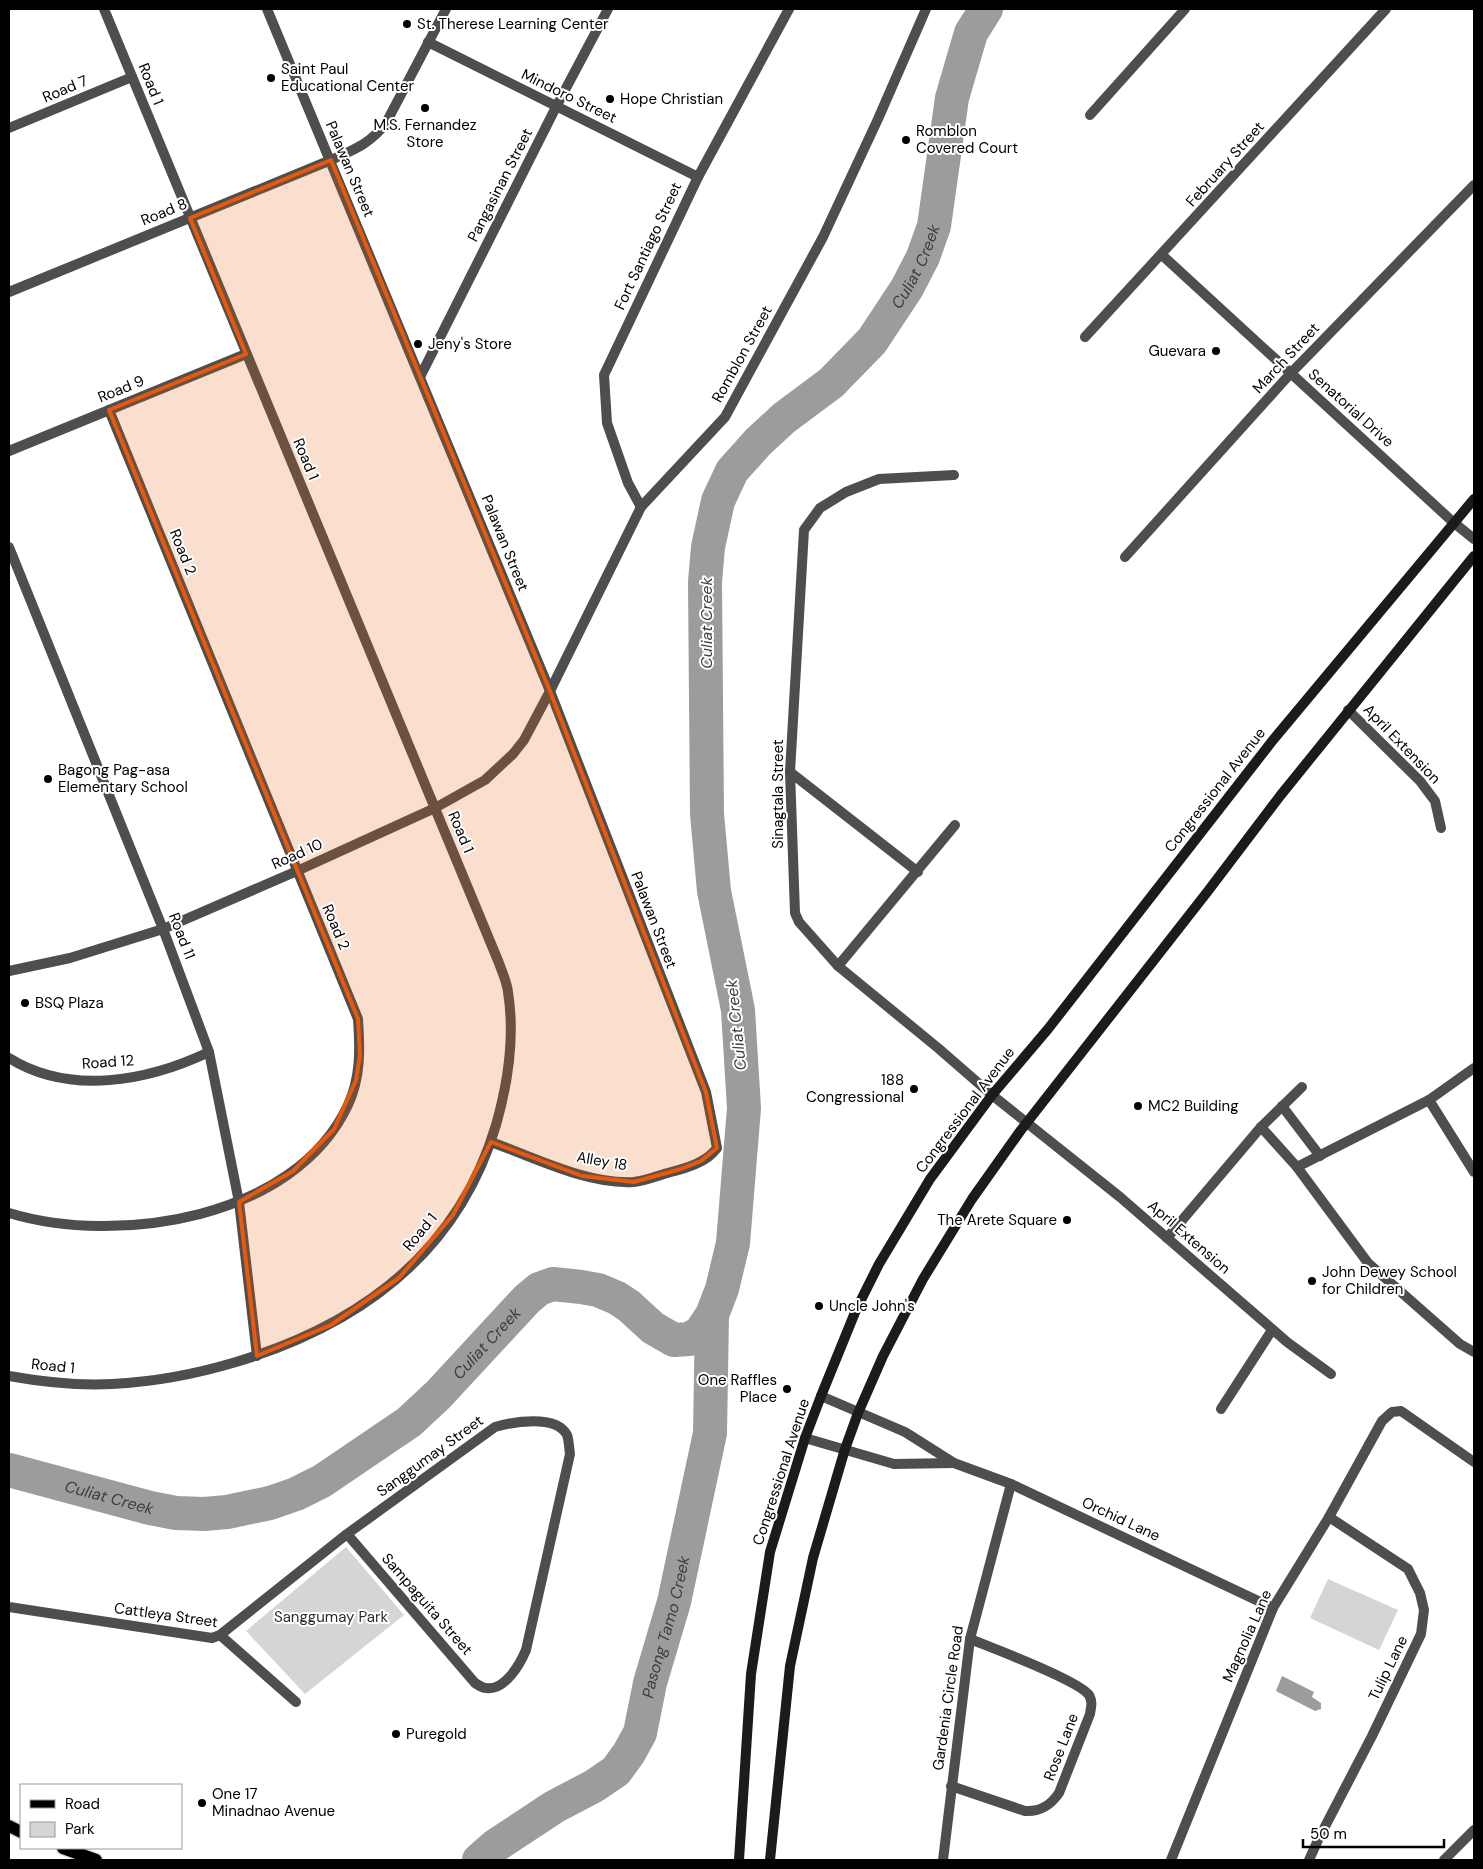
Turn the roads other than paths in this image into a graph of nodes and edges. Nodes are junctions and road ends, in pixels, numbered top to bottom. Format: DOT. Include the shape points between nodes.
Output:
graph roads {
  1 [pos="104,9"];
  2 [pos="267,9"];
  3 [pos="278,9"];
  4 [pos="446,9"];
  5 [pos="608,9"];
  6 [pos="789,9"];
  7 [pos="926,9"];
  8 [pos="1185,9"];
  9 [pos="1386,9"];
  10 [pos="272,21"];
  11 [pos="428,42"];
  12 [pos="132,77"];
  13 [pos="556,107"];
  14 [pos="1090,115"];
  15 [pos="9,128"];
  16 [pos="331,160"];
  17 [pos="698,177"];
  18 [pos="1474,185"];
  19 [pos="190,218"];
  20 [pos="1162,255"];
  21 [pos="9,292"];
  22 [pos="1085,337"];
  23 [pos="246,354"];
  24 [pos="1291,373"];
  25 [pos="420,377"];
  26 [pos="109,410"];
  27 [pos="9,452"];
  28 [pos="954,475"];
  29 [pos="1474,499"];
  30 [pos="642,507"];
  31 [pos="1453,522"];
  32 [pos="1474,540"];
  33 [pos="9,547"];
  34 [pos="1474,556"];
  35 [pos="1125,557"];
  36 [pos="550,691"];
  37 [pos="1348,710"];
  38 [pos="790,772"];
  39 [pos="435,808"];
  40 [pos="955,825"];
  41 [pos="1441,828"];
  42 [pos="297,871"];
  43 [pos="918,872"];
  44 [pos="163,929"];
  45 [pos="838,966"];
  46 [pos="9,971"];
  47 [pos="209,1052"];
  48 [pos="9,1058"];
  49 [pos="1474,1068"];
  50 [pos="1302,1087"];
  51 [pos="992,1095"];
  52 [pos="1429,1100"];
  53 [pos="1282,1106"];
  54 [pos="1027,1122"];
  55 [pos="1261,1127"];
  56 [pos="491,1142"];
  57 [pos="1320,1156"];
  58 [pos="1297,1167"];
  59 [pos="682,1169"];
  60 [pos="1474,1172"];
  61 [pos="238,1202"];
  62 [pos="9,1213"];
  63 [pos="1167,1238"];
  64 [pos="1272,1330"];
  65 [pos="1474,1352"];
  66 [pos="256,1356"];
  67 [pos="1330,1374"];
  68 [pos="9,1376"];
  69 [pos="820,1396"];
  70 [pos="1221,1409"];
  71 [pos="858,1413"];
  72 [pos="805,1438"];
  73 [pos="845,1449"];
  74 [pos="1474,1462"];
  75 [pos="954,1463"];
  76 [pos="1011,1484"];
  77 [pos="1329,1517"];
  78 [pos="347,1534"];
  79 [pos="9,1607"];
  80 [pos="1273,1608"];
  81 [pos="220,1635"];
  82 [pos="970,1639"];
  83 [pos="487,1688"];
  84 [pos="296,1702"];
  85 [pos="951,1786"];
  86 [pos="1474,1830"];
  87 [pos="65,1849"];
  88 [pos="96,1860"];
  89 [pos="739,1860"];
  90 [pos="770,1860"];
  91 [pos="944,1860"];
  92 [pos="1170,1860"];
  93 [pos="1309,1860"];
  94 [pos="1444,1860"];
  1 -- 12 [label="street, Road 1"];
  2 -- 10 [label="street, Palawan Street"];
  3 -- 10 [label="street"];
  4 -- 11 [label="street, Road 8"];
  5 -- 13 [label="street, Pangasinan Street"];
  6 -- 17 [label="street, Fort Santiago Street"];
  7 -- 30 [label="street, Romblon Street" via="823,238 725,417"];
  8 -- 14 [label="street"];
  9 -- 20 [label="street, February Street"];
  10 -- 16 [label="street, Palawan Street"];
  11 -- 13 [label="street, Mindoro Street"];
  11 -- 16 [label="street, Road 8" via="378,132 363,146"];
  12 -- 15 [label="street, Road 7"];
  12 -- 19 [label="street, Road 1"];
  13 -- 17 [label="street, Mindoro Street"];
  13 -- 25 [label="street, Pangasinan Street"];
  16 -- 19 [label="street, Road 8"];
  16 -- 25 [label="street, Palawan Street"];
  17 -- 30 [label="street, Fort Santiago Street" via="604,375 607,423 628,483"];
  18 -- 24 [label="street, March Street"];
  19 -- 21 [label="street, Road 8"];
  19 -- 23 [label="street, Road 1"];
  20 -- 22 [label="street, February Street"];
  20 -- 24 [label="street, Senatorial Drive"];
  23 -- 26 [label="street, Road 9"];
  23 -- 39 [label="street, Road 1"];
  24 -- 31 [label="street, Senatorial Drive"];
  24 -- 35 [label="street, March Street"];
  25 -- 36 [label="street, Palawan Street"];
  26 -- 27 [label="street, Road 9"];
  26 -- 42 [label="street, Road 2"];
  28 -- 38 [label="street, Sinagtala Street" via="879,478 820,508 804,530"];
  29 -- 31 [label="main road, Congressional Avenue"];
  30 -- 36 [label="street, Romblon Street"];
  31 -- 32 [label="street, Senatorial Drive"];
  31 -- 51 [label="main road, Congressional Avenue" via="1273,740 1048,1029"];
  33 -- 44 [label="street, Road 11"];
  34 -- 37 [label="main road"];
  36 -- 39 [label="street, Road 10" via="513,754 485,780"];
  36 -- 59 [label="street, Palawan Street" via="706,1092 717,1148 701,1161"];
  37 -- 41 [label="street, April Extension" via="1420,781 1435,801"];
  37 -- 54 [label="main road"];
  38 -- 43 [label="street"];
  38 -- 45 [label="street, Sinagtala Street" via="795,913 799,922"];
  39 -- 42 [label="street, Road 10"];
  39 -- 56 [label="street, Road 1" via="492,944 508,992 508,1067 502,1105"];
  40 -- 43 [label="street"];
  42 -- 44 [label="street, Road 10"];
  42 -- 61 [label="street, Road 2" via="358,1019 360,1055 356,1080 348,1105 315,1150 292,1171"];
  43 -- 45 [label="street"];
  44 -- 46 [label="street, Road 10" via="70,958"];
  44 -- 47 [label="street, Road 11"];
  45 -- 51 [label="street, Sinagtala Street"];
  47 -- 48 [label="street, Road 12" via="157,1071 107,1080 61,1078 28,1068"];
  47 -- 61 [label="street, Road 11"];
  49 -- 52 [label="street"];
  50 -- 53 [label="street"];
  51 -- 54 [label="street, Sinagtala Street"];
  51 -- 69 [label="main road, Congressional Avenue" via="930,1179 879,1264"];
  52 -- 57 [label="street"];
  52 -- 60 [label="street"];
  53 -- 55 [label="street"];
  53 -- 57 [label="street"];
  54 -- 63 [label="street, April Extension"];
  54 -- 71 [label="main road" via="972,1199 928,1271 883,1356"];
  55 -- 58 [label="street"];
  55 -- 63 [label="street"];
  56 -- 59 [label="street, Alley 18" via="582,1176 607,1180 634,1182"];
  56 -- 66 [label="street, Road 1" via="453,1215 399,1278 366,1304 331,1325"];
  57 -- 58 [label="street"];
  58 -- 65 [label="street" via="1368,1263 1460,1344"];
  61 -- 62 [label="street, Road 2" via="184,1218 128,1226 49,1222"];
  61 -- 66 [label="street, Road 11"];
  63 -- 64 [label="street, April Extension"];
  64 -- 67 [label="street, April Extension"];
  64 -- 70 [label="street"];
  66 -- 68 [label="street, Road 1" via="184,1375 112,1384 58,1383"];
  69 -- 71 [label="street, Orchid Lane"];
  69 -- 72 [label="main road, Congressional Avenue"];
  71 -- 73 [label="main road"];
  71 -- 75 [label="street, Orchid Lane" via="905,1432"];
  72 -- 73 [label="street, Orchid Lane"];
  72 -- 89 [label="main road, Congressional Avenue" via="770,1552 751,1674"];
  73 -- 75 [label="street, Orchid Lane" via="894,1464"];
  73 -- 90 [label="main road" via="813,1558 790,1666"];
  74 -- 77 [label="street, Magnolia Lane" via="1401,1411 1392,1412 1382,1421"];
  75 -- 76 [label="street, Orchid Lane"];
  76 -- 80 [label="street, Orchid Lane"];
  76 -- 82 [label="street, Gardenia Circle Road"];
  77 -- 80 [label="street, Magnolia Lane"];
  77 -- 93 [label="street, Tulip Lane" via="1408,1568 1424,1610 1421,1634"];
  78 -- 81 [label="street, Sanggumay Street"];
  78 -- 83 [label="street, Sampaguita Street" via="475,1683"];
  78 -- 83 [label="street, Sanggumay Street" via="496,1428 524,1421 552,1424 565,1432 570,1454 526,1650 510,1677"];
  79 -- 81 [label="street, Cattleya Street" via="212,1638"];
  80 -- 92 [label="street, Magnolia Lane"];
  81 -- 84 [label="street, Cattleya Street"];
  82 -- 85 [label="street, Gardenia Circle Road"];
  82 -- 85 [label="street, Rose Lane" via="1074,1684 1089,1696 1092,1703 1059,1793 1045,1807 1036,1812 1025,1811"];
  85 -- 91 [label="street, Gardenia Circle Road"];
  86 -- 94 [label="street"];
  87 -- 88 [label="main road"];
}
